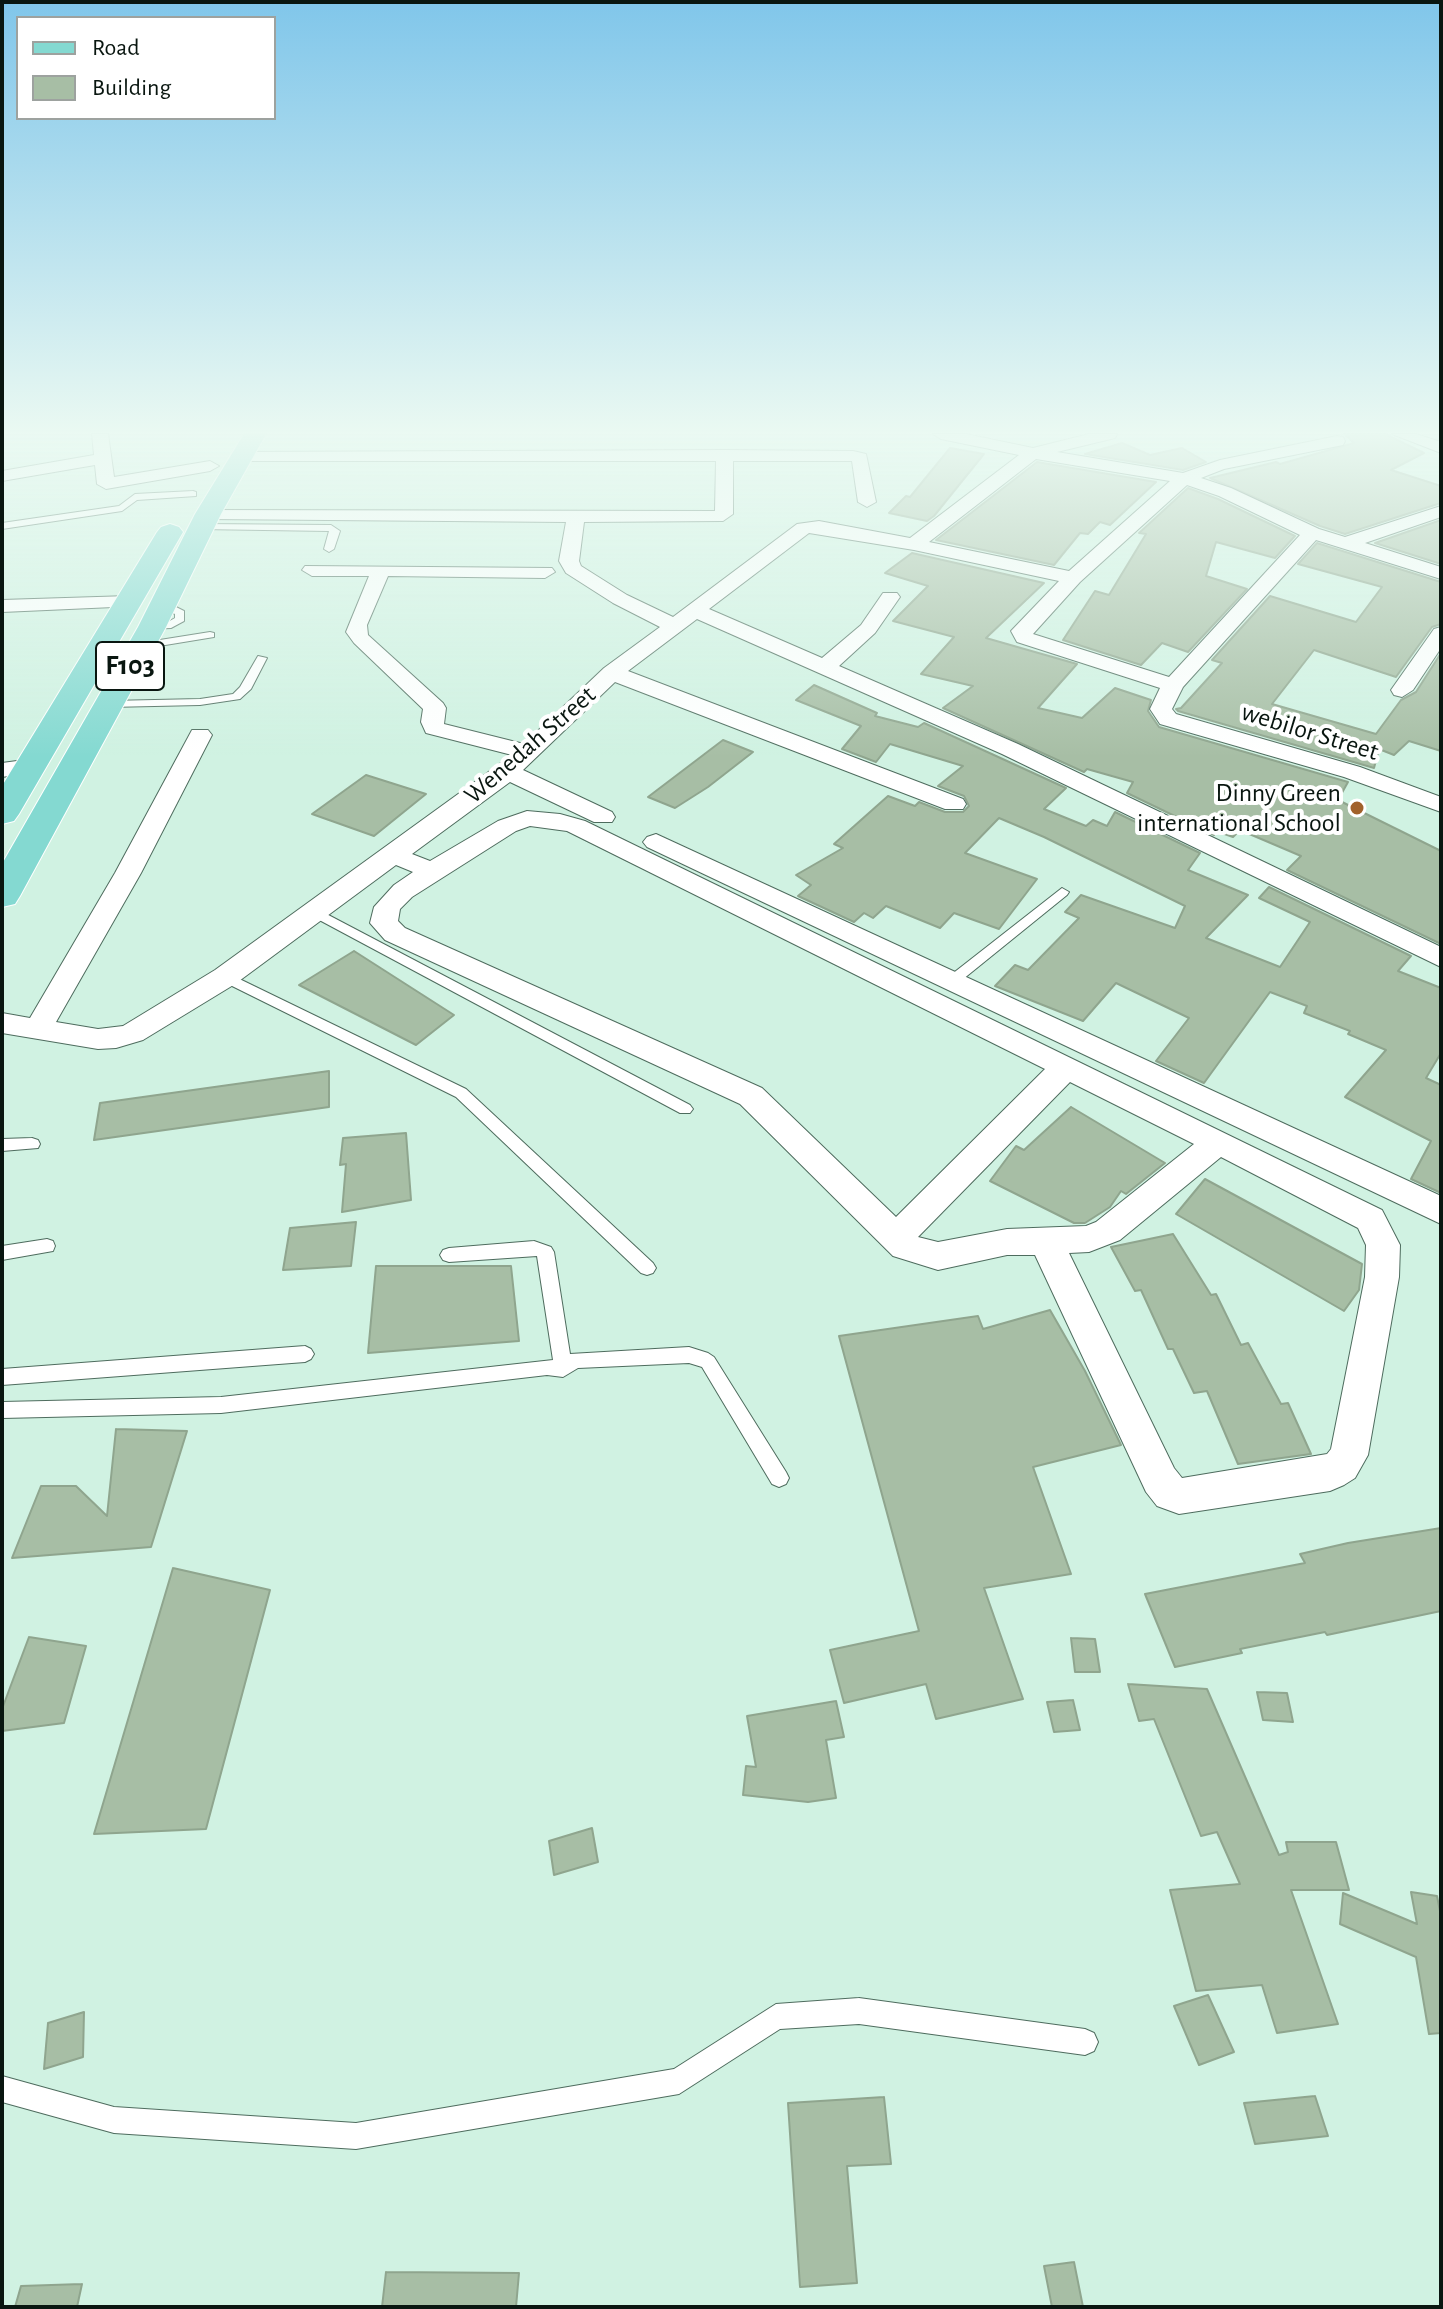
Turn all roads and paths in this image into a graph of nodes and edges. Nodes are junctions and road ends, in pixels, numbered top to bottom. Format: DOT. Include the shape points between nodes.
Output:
graph roads {
  1 [pos="177,542"];
  2 [pos="188,542"];
  3 [pos="331,542"];
  4 [pos="572,542"];
  5 [pos="786,542"];
  6 [pos="901,542"];
  7 [pos="917,542"];
  8 [pos="1113,542"];
  9 [pos="1304,542"];
  10 [pos="1337,542"];
  11 [pos="1351,542"];
  12 [pos="914,544"];
  13 [pos="1344,544"];
  14 [pos="329,549"];
  15 [pos="312,570"];
  16 [pos="381,571"];
  17 [pos="545,572"];
  18 [pos="1441,573"];
  19 [pos="1073,578"];
  20 [pos="890,597"];
  21 [pos="129,602"];
  22 [pos="2,606"];
  23 [pos="694,610"];
  24 [pos="152,626"];
  25 [pos="675,626"];
  26 [pos="1441,633"];
  27 [pos="210,635"];
  28 [pos="262,658"];
  29 [pos="824,668"];
  30 [pos="612,673"];
  31 [pos="1173,685"];
  32 [pos="1402,690"];
  33 [pos="109,704"];
  34 [pos="200,735"];
  35 [pos="518,762"];
  36 [pos="32,766"];
  37 [pos="2,770"];
  38 [pos="954,804"];
  39 [pos="1441,805"];
  40 [pos="2,814"];
  41 [pos="393,855"];
  42 [pos="432,871"];
  43 [pos="1062,892"];
  44 [pos="2,896"];
  45 [pos="315,912"];
  46 [pos="1441,958"];
  47 [pos="225,977"];
  48 [pos="952,981"];
  49 [pos="2,1023"];
  50 [pos="37,1030"];
  51 [pos="1065,1068"];
  52 [pos="685,1109"];
  53 [pos="1218,1142"];
  54 [pos="32,1144"];
  55 [pos="2,1145"];
  56 [pos="1441,1211"];
  57 [pos="895,1239"];
  58 [pos="1046,1241"];
  59 [pos="47,1246"];
  60 [pos="2,1253"];
  61 [pos="449,1255"];
  62 [pos="647,1268"];
  63 [pos="305,1354"];
  64 [pos="563,1369"];
  65 [pos="2,1377"];
  66 [pos="2,1410"];
  67 [pos="779,1478"];
  68 [pos="1085,2042"];
  69 [pos="2,2089"];
  1 -- 21 [label="main road, F103"];
  2 -- 24 [label="main road, F103"];
  3 -- 14 [label="lane"];
  4 -- 25 [label="street" via="573,569"];
  5 -- 23 [label="street, Wenedah Street"];
  6 -- 12 [label="street, Wenedah Street"];
  7 -- 12 [label="street"];
  8 -- 19 [label="street"];
  9 -- 31 [label="street"];
  10 -- 13 [label="street"];
  11 -- 13 [label="street"];
  12 -- 19 [label="street, Wenedah Street"];
  13 -- 18 [label="street"];
  15 -- 16 [label="street"];
  16 -- 17 [label="street"];
  16 -- 35 [label="street" via="357,625 361,639 435,708 434,728"];
  19 -- 31 [label="street" via="1020,634"];
  20 -- 29 [label="street" via="868,629"];
  21 -- 22 [label="street"];
  21 -- 36 [label="main road, F103"];
  23 -- 25 [label="street, Wenedah Street"];
  23 -- 29 [label="street"];
  24 -- 27 [label="lane"];
  24 -- 33 [label="main road, F103"];
  25 -- 30 [label="street, Wenedah Street"];
  26 -- 32 [label="street"];
  28 -- 33 [label="lane" via="236,697"];
  29 -- 46 [label="street" via="1010,749"];
  30 -- 35 [label="street, Wenedah Street"];
  30 -- 38 [label="street"];
  31 -- 39 [label="street, webilor Street" via="1161,709 1168,719 1352,772"];
  33 -- 44 [label="main road, F103"];
  34 -- 50 [label="street"];
  35 -- 41 [label="street, Wenedah Street"];
  35 -- 48 [label="street"];
  36 -- 37 [label="street"];
  36 -- 40 [label="main road, F103"];
  41 -- 42 [label="street"];
  41 -- 45 [label="street, Wenedah Street"];
  42 -- 51 [label="street" via="527,818 560,821"];
  42 -- 57 [label="street" via="387,907 384,923 395,934 751,1096"];
  43 -- 48 [label="lane"];
  45 -- 47 [label="street, Wenedah Street"];
  45 -- 52 [label="lane"];
  47 -- 50 [label="street, Wenedah Street" via="116,1038"];
  47 -- 62 [label="lane" via="461,1093"];
  48 -- 56 [label="street"];
  49 -- 50 [label="street, Wenedah Street"];
  51 -- 53 [label="street"];
  51 -- 57 [label="street"];
  53 -- 58 [label="street" via="1108,1231 1089,1239"];
  53 -- 58 [label="street" via="1370,1219 1383,1245 1382,1277 1349,1455 1341,1466 1315,1475 1171,1493 1160,1480"];
  54 -- 55 [label="lane"];
  57 -- 58 [label="street" via="922,1254 938,1256 1007,1242"];
  59 -- 60 [label="lane"];
  61 -- 64 [label="lane" via="534,1248 545,1252"];
  63 -- 65 [label="lane"];
  64 -- 66 [label="lane" via="221,1405"];
  64 -- 67 [label="lane" via="574,1360 702,1358"];
  68 -- 69 [label="lane" via="859,2011 776,2017 679,2081 356,2136 114,2120"];
}
